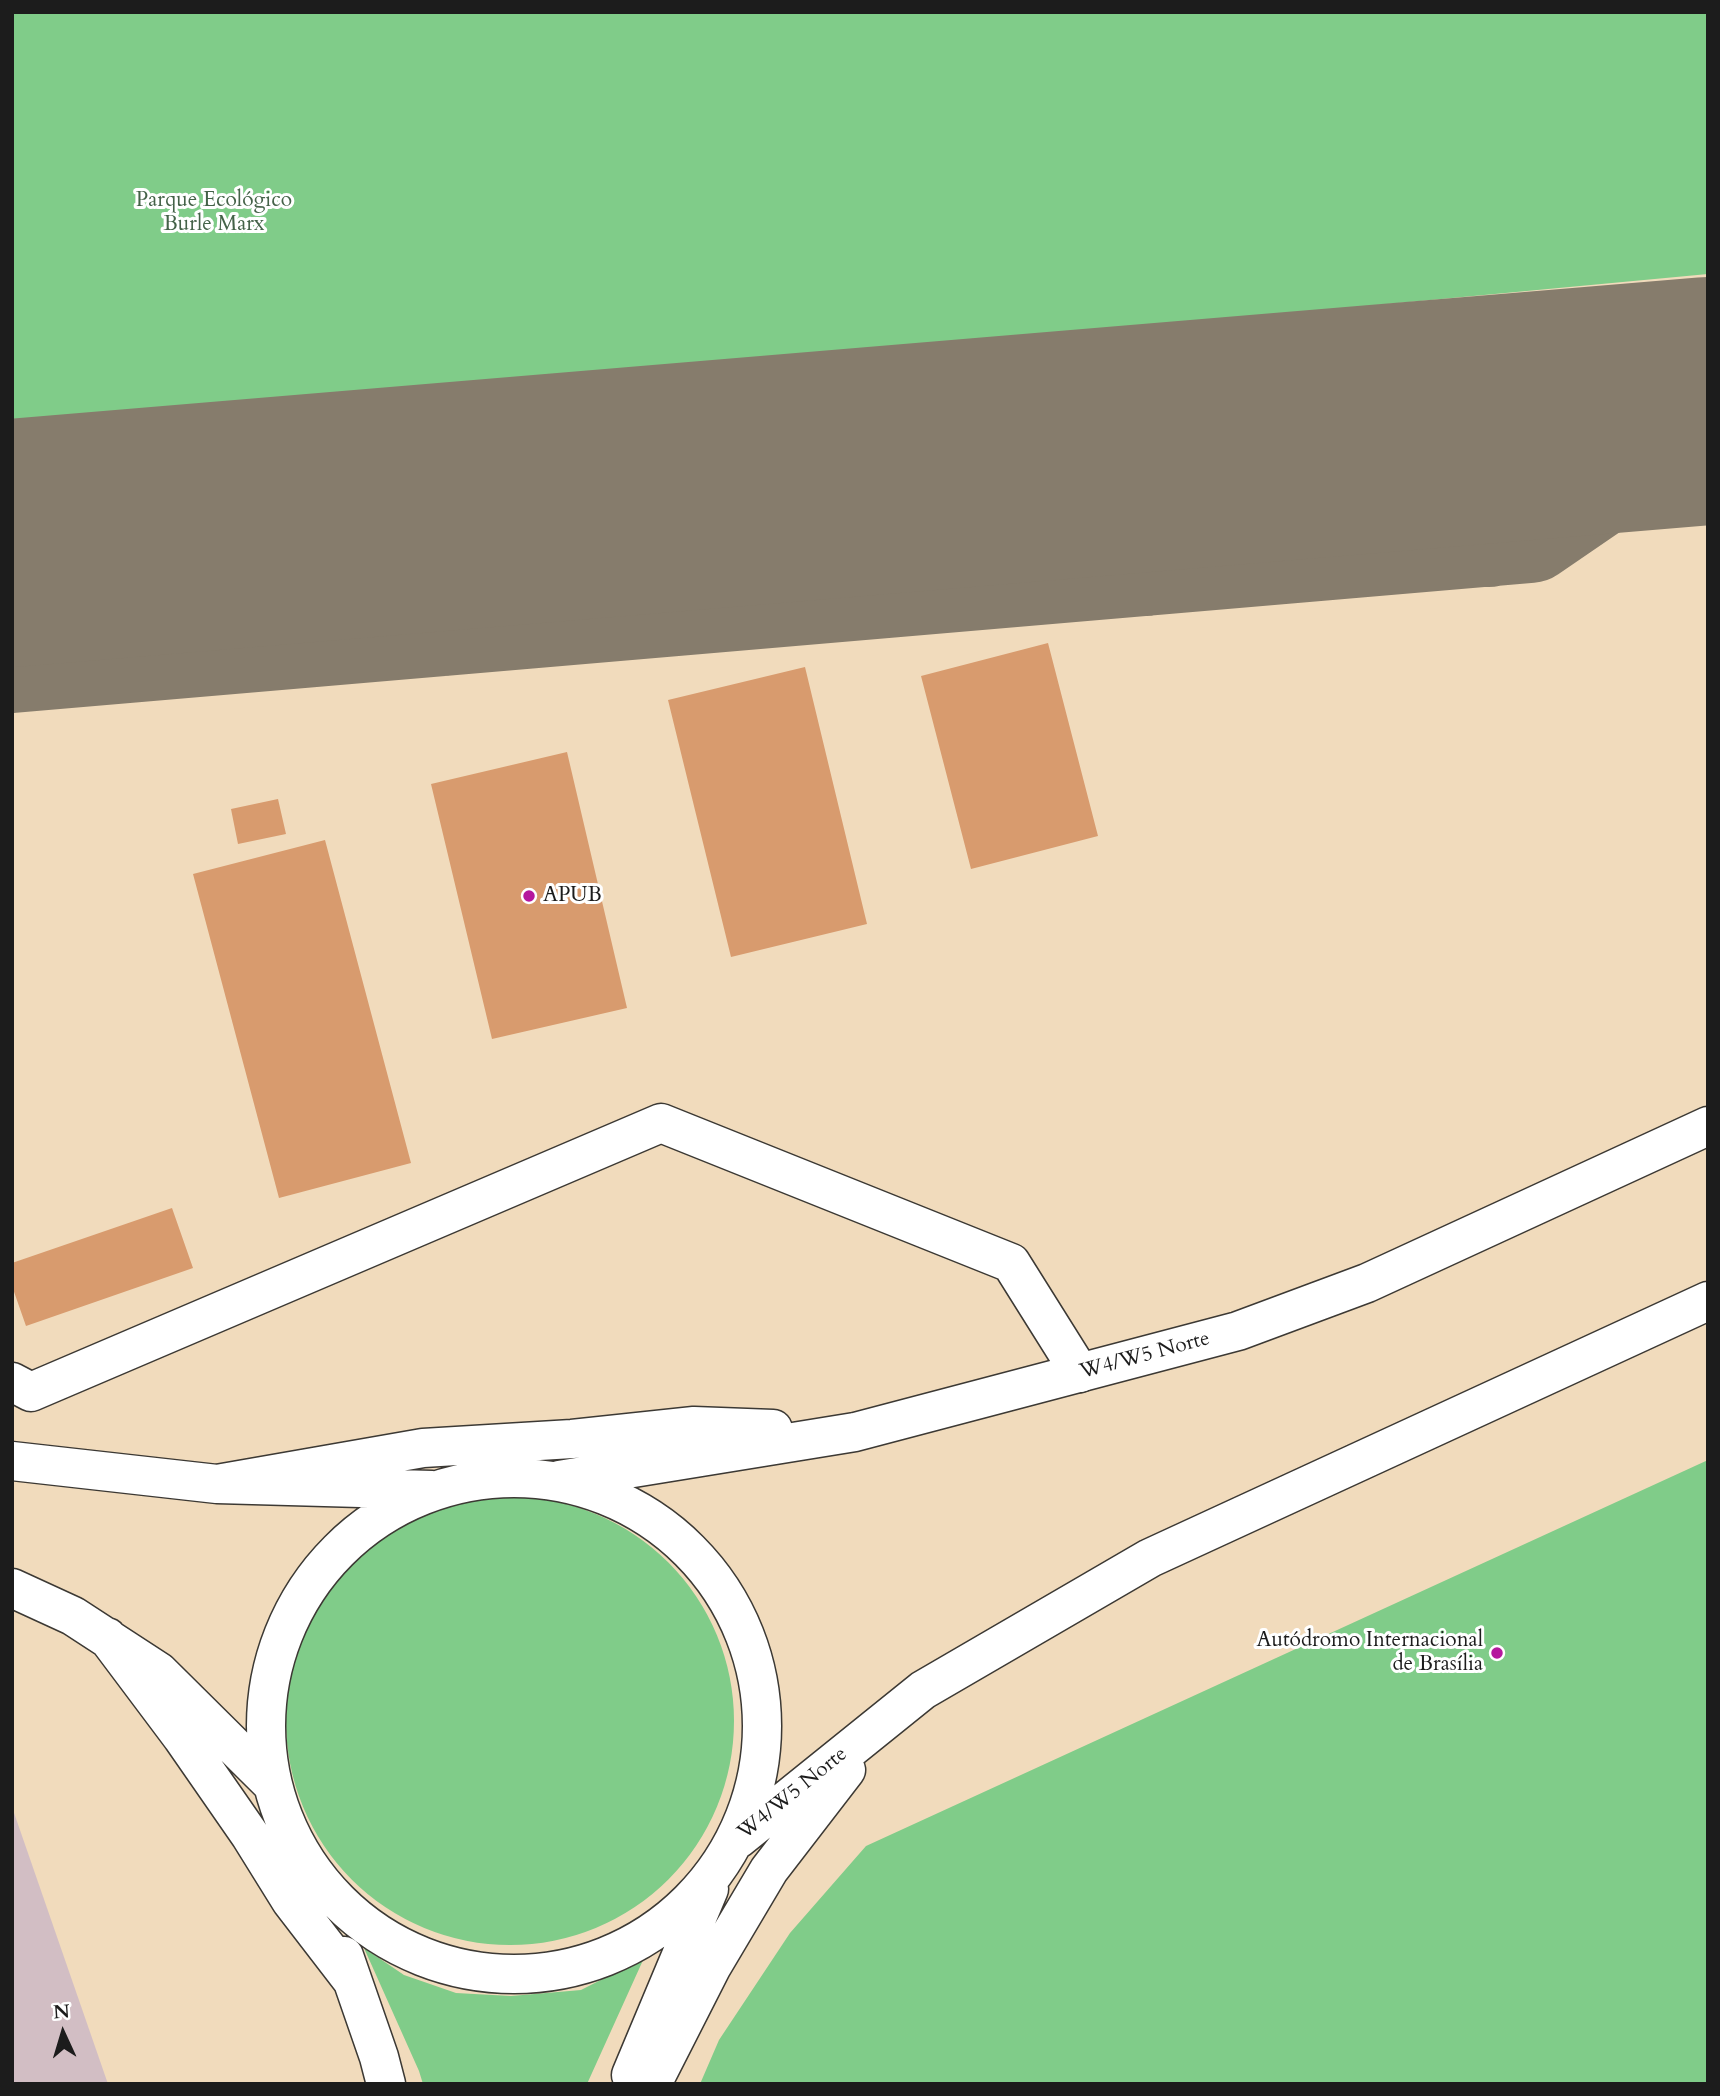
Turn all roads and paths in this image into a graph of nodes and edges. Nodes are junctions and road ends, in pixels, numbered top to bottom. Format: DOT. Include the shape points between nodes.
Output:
graph roads {
  1 [pos="1708,1126"];
  2 [pos="1708,1301"];
  3 [pos="1080,1373"];
  4 [pos="12,1382"];
  5 [pos="855,1432"];
  6 [pos="12,1461"];
  7 [pos="550,1482"];
  8 [pos="217,1484"];
  9 [pos="444,1490"];
  10 [pos="12,1588"];
  11 [pos="107,1637"];
  12 [pos="880,1723"];
  13 [pos="269,1782"];
  14 [pos="726,1854"];
  15 [pos="325,1888"];
  16 [pos="351,1979"];
  17 [pos="386,2084"];
  18 [pos="627,2084"];
  19 [pos="652,2084"];
  1 -- 3 [label="main road, W4/W5 Norte" via="1367,1283 1238,1331"];
  2 -- 12 [label="main road, W4/W5 Norte" via="1150,1558 923,1690"];
  3 -- 4 [label="main road" via="1011,1263 662,1123 31,1392"];
  3 -- 5 [label="main road, W4/W5 Norte"];
  5 -- 7 [label="main road, W4/W5 Norte"];
  5 -- 8 [label="main road" via="694,1426 423,1448"];
  6 -- 8 [label="main road"];
  7 -- 9 [label="main road, W4/W5 Norte"];
  7 -- 14 [label="main road" via="633,1507 671,1527 712,1569 742,1619 760,1674 764,1731 755,1789"];
  8 -- 9 [label="main road"];
  9 -- 13 [label="main road" via="384,1517 332,1557 296,1597 269,1667 262,1718"];
  10 -- 11 [label="main road"];
  11 -- 13 [label="main road" via="159,1672"];
  11 -- 16 [label="main road" via="220,1791 291,1901"];
  12 -- 14 [label="main road, W4/W5 Norte"];
  12 -- 19 [label="main road" via="769,1870 712,1966"];
  13 -- 15 [label="main road" via="290,1838"];
  14 -- 15 [label="main road" via="676,1913 621,1948 559,1968 495,1972 432,1959 374,1931"];
  14 -- 18 [label="main road"];
  15 -- 16 [label="main road"];
  16 -- 17 [label="main road"];
}
